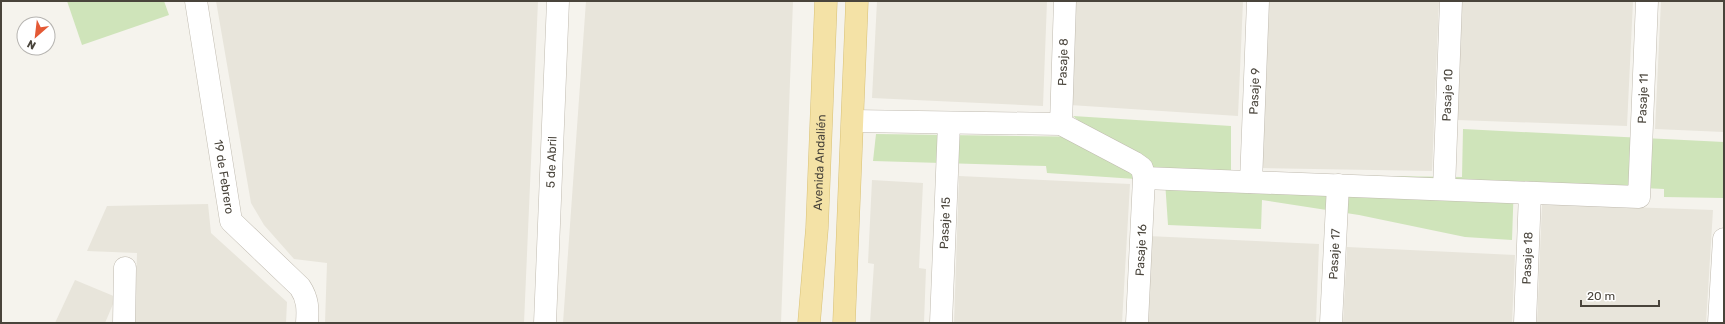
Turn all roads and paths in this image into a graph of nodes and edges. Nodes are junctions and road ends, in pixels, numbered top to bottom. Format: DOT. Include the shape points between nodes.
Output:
graph roads {
  1 [pos="196,1"];
  2 [pos="558,1"];
  3 [pos="826,1"];
  4 [pos="857,1"];
  5 [pos="1065,1"];
  6 [pos="1258,1"];
  7 [pos="1451,1"];
  8 [pos="1647,1"];
  9 [pos="853,121"];
  10 [pos="949,123"];
  11 [pos="1061,124"];
  12 [pos="1144,178"];
  13 [pos="1251,182"];
  14 [pos="1338,185"];
  15 [pos="1444,189"];
  16 [pos="1530,193"];
  17 [pos="1724,239"];
  18 [pos="125,268"];
  19 [pos="124,323"];
  20 [pos="308,323"];
  21 [pos="545,323"];
  22 [pos="809,323"];
  23 [pos="844,323"];
  24 [pos="941,323"];
  25 [pos="1137,323"];
  26 [pos="1331,323"];
  27 [pos="1525,323"];
  28 [pos="1719,323"];
  1 -- 20 [label="street, 19 de Febrero" via="230,221 300,287 306,296"];
  2 -- 21 [label="street, 5 de Abril"];
  3 -- 22 [label="main road, Avenida Andalién"];
  4 -- 9 [label="main road"];
  5 -- 11 [label="street, Pasaje 8"];
  6 -- 13 [label="street, Pasaje 9"];
  7 -- 15 [label="street, Pasaje 10"];
  8 -- 16 [label="street, Pasaje 11" via="1639,197"];
  9 -- 10 [label="street"];
  9 -- 23 [label="main road"];
  10 -- 11 [label="street"];
  10 -- 24 [label="street, Pasaje 15"];
  11 -- 12 [label="street" via="1135,163 1142,168"];
  12 -- 13 [label="street"];
  12 -- 25 [label="street, Pasaje 16"];
  13 -- 14 [label="street"];
  14 -- 15 [label="street"];
  14 -- 26 [label="street, Pasaje 17"];
  15 -- 16 [label="street"];
  16 -- 27 [label="street, Pasaje 18"];
  17 -- 28 [label="street"];
  18 -- 19 [label="street"];
}
